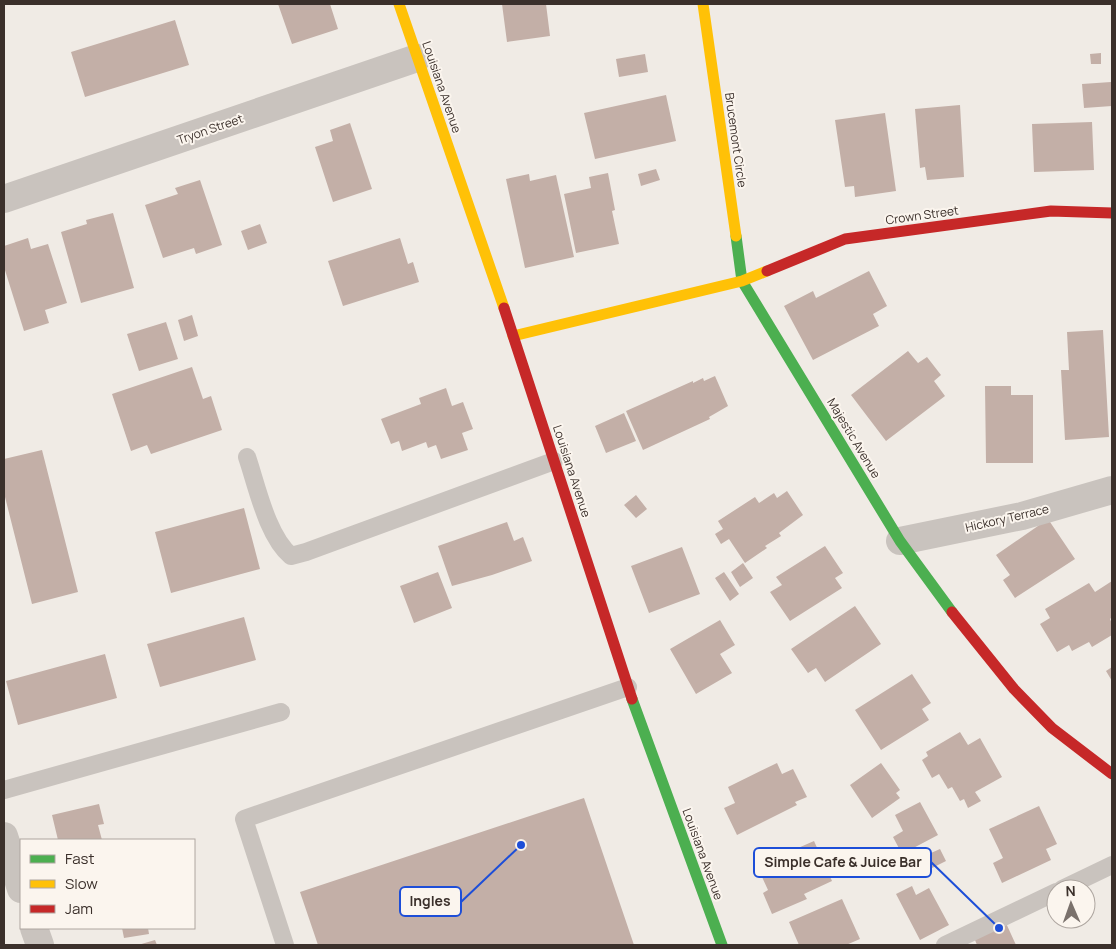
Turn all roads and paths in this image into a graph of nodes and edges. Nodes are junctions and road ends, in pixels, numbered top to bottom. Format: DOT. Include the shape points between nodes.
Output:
graph roads {
  1 [pos="399,4"];
  2 [pos="703,4"];
  3 [pos="417,58"];
  4 [pos="4,199"];
  5 [pos="1112,213"];
  6 [pos="742,281"];
  7 [pos="513,336"];
  8 [pos="247,457"];
  9 [pos="554,461"];
  10 [pos="1112,490"];
  11 [pos="900,541"];
  12 [pos="628,687"];
  13 [pos="281,712"];
  14 [pos="1112,774"];
  15 [pos="4,790"];
  16 [pos="4,836"];
  17 [pos="1112,865"];
  18 [pos="1083,879"];
  19 [pos="20,886"];
  20 [pos="1046,897"];
  21 [pos="34,929"];
  22 [pos="40,945"];
  23 [pos="285,945"];
  24 [pos="722,945"];
  25 [pos="945,945"];
  1 -- 3 [label="street, Louisiana Avenue"];
  2 -- 6 [label="street, Brucemont Circle"];
  3 -- 4 [label="street, Tryon Street"];
  3 -- 7 [label="street, Louisiana Avenue"];
  5 -- 6 [label="street, Crown Street" via="1050,211 845,239"];
  6 -- 7 [label="street"];
  6 -- 11 [label="street, Majestic Avenue"];
  7 -- 9 [label="street, Louisiana Avenue"];
  8 -- 9 [label="lane" via="271,527 282,549 291,556"];
  9 -- 12 [label="street, Louisiana Avenue"];
  10 -- 11 [label="street, Hickory Terrace" via="1022,516"];
  11 -- 14 [label="street, Majestic Avenue" via="961,625 1014,689 1052,728"];
  12 -- 23 [label="lane" via="244,819"];
  12 -- 24 [label="street, Louisiana Avenue"];
  13 -- 15 [label="lane"];
  16 -- 19 [label="street"];
  17 -- 18 [label="lane"];
  20 -- 25 [label="lane"];
  21 -- 22 [label="street"];
}
